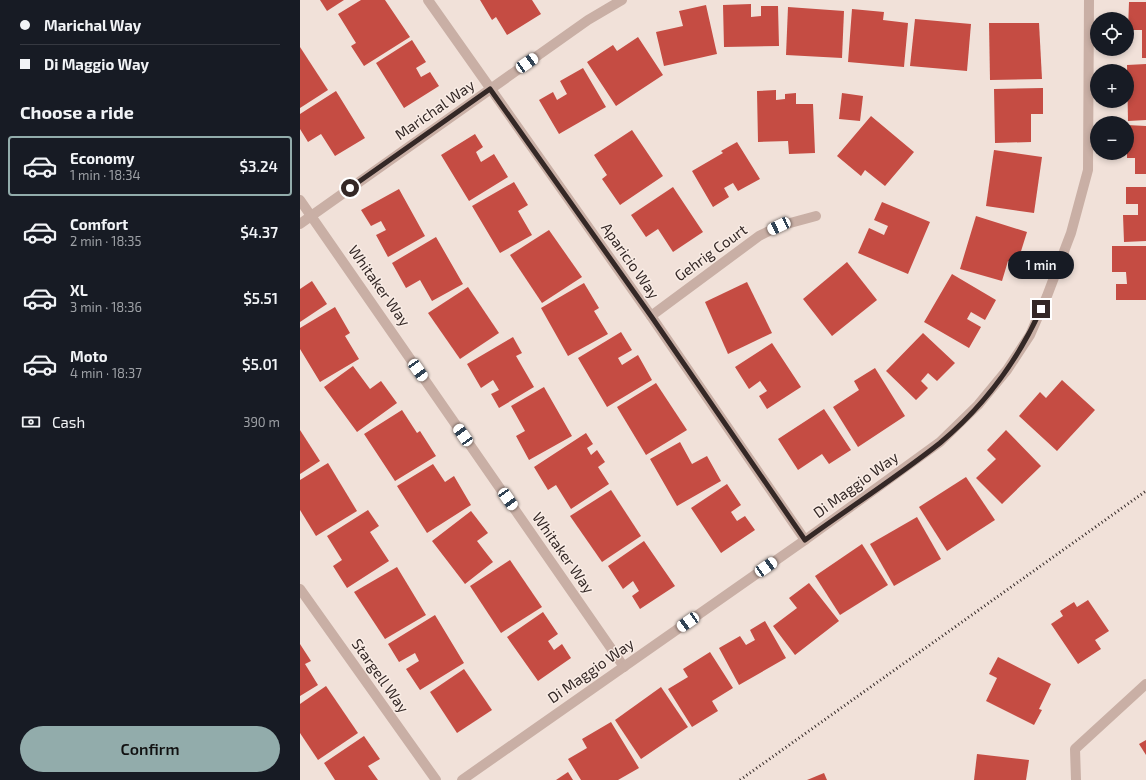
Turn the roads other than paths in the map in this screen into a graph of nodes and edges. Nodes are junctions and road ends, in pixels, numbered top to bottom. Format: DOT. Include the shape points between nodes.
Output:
graph roads {
  1 [pos="428,0"];
  2 [pos="622,0"];
  3 [pos="1089,0"];
  4 [pos="490,89"];
  5 [pos="300,200"];
  6 [pos="311,216"];
  7 [pos="816,216"];
  8 [pos="300,224"];
  9 [pos="651,316"];
  10 [pos="805,540"];
  11 [pos="300,589"];
  12 [pos="624,667"];
  13 [pos="1146,684"];
  14 [pos="436,780"];
  15 [pos="462,780"];
  16 [pos="1076,780"];
  1 -- 4 [label="street, Aparicio Way"];
  2 -- 4 [label="street, Marichal Way" via="588,20"];
  3 -- 10 [label="street, Di Maggio Way" via="1088,170 1071,233 1030,335 1008,370 978,405 940,442"];
  4 -- 6 [label="street, Marichal Way"];
  4 -- 9 [label="street, Aparicio Way"];
  5 -- 6 [label="street, Whitaker Way"];
  6 -- 8 [label="street, Marichal Way"];
  6 -- 12 [label="street, Whitaker Way"];
  7 -- 9 [label="street, Gehrig Court" via="779,226 759,236"];
  9 -- 10 [label="street, Aparicio Way"];
  10 -- 12 [label="street, Di Maggio Way"];
  11 -- 14 [label="street, Stargell Way"];
  12 -- 15 [label="street, Di Maggio Way"];
  13 -- 16 [label="street" via="1076,750"];
}
